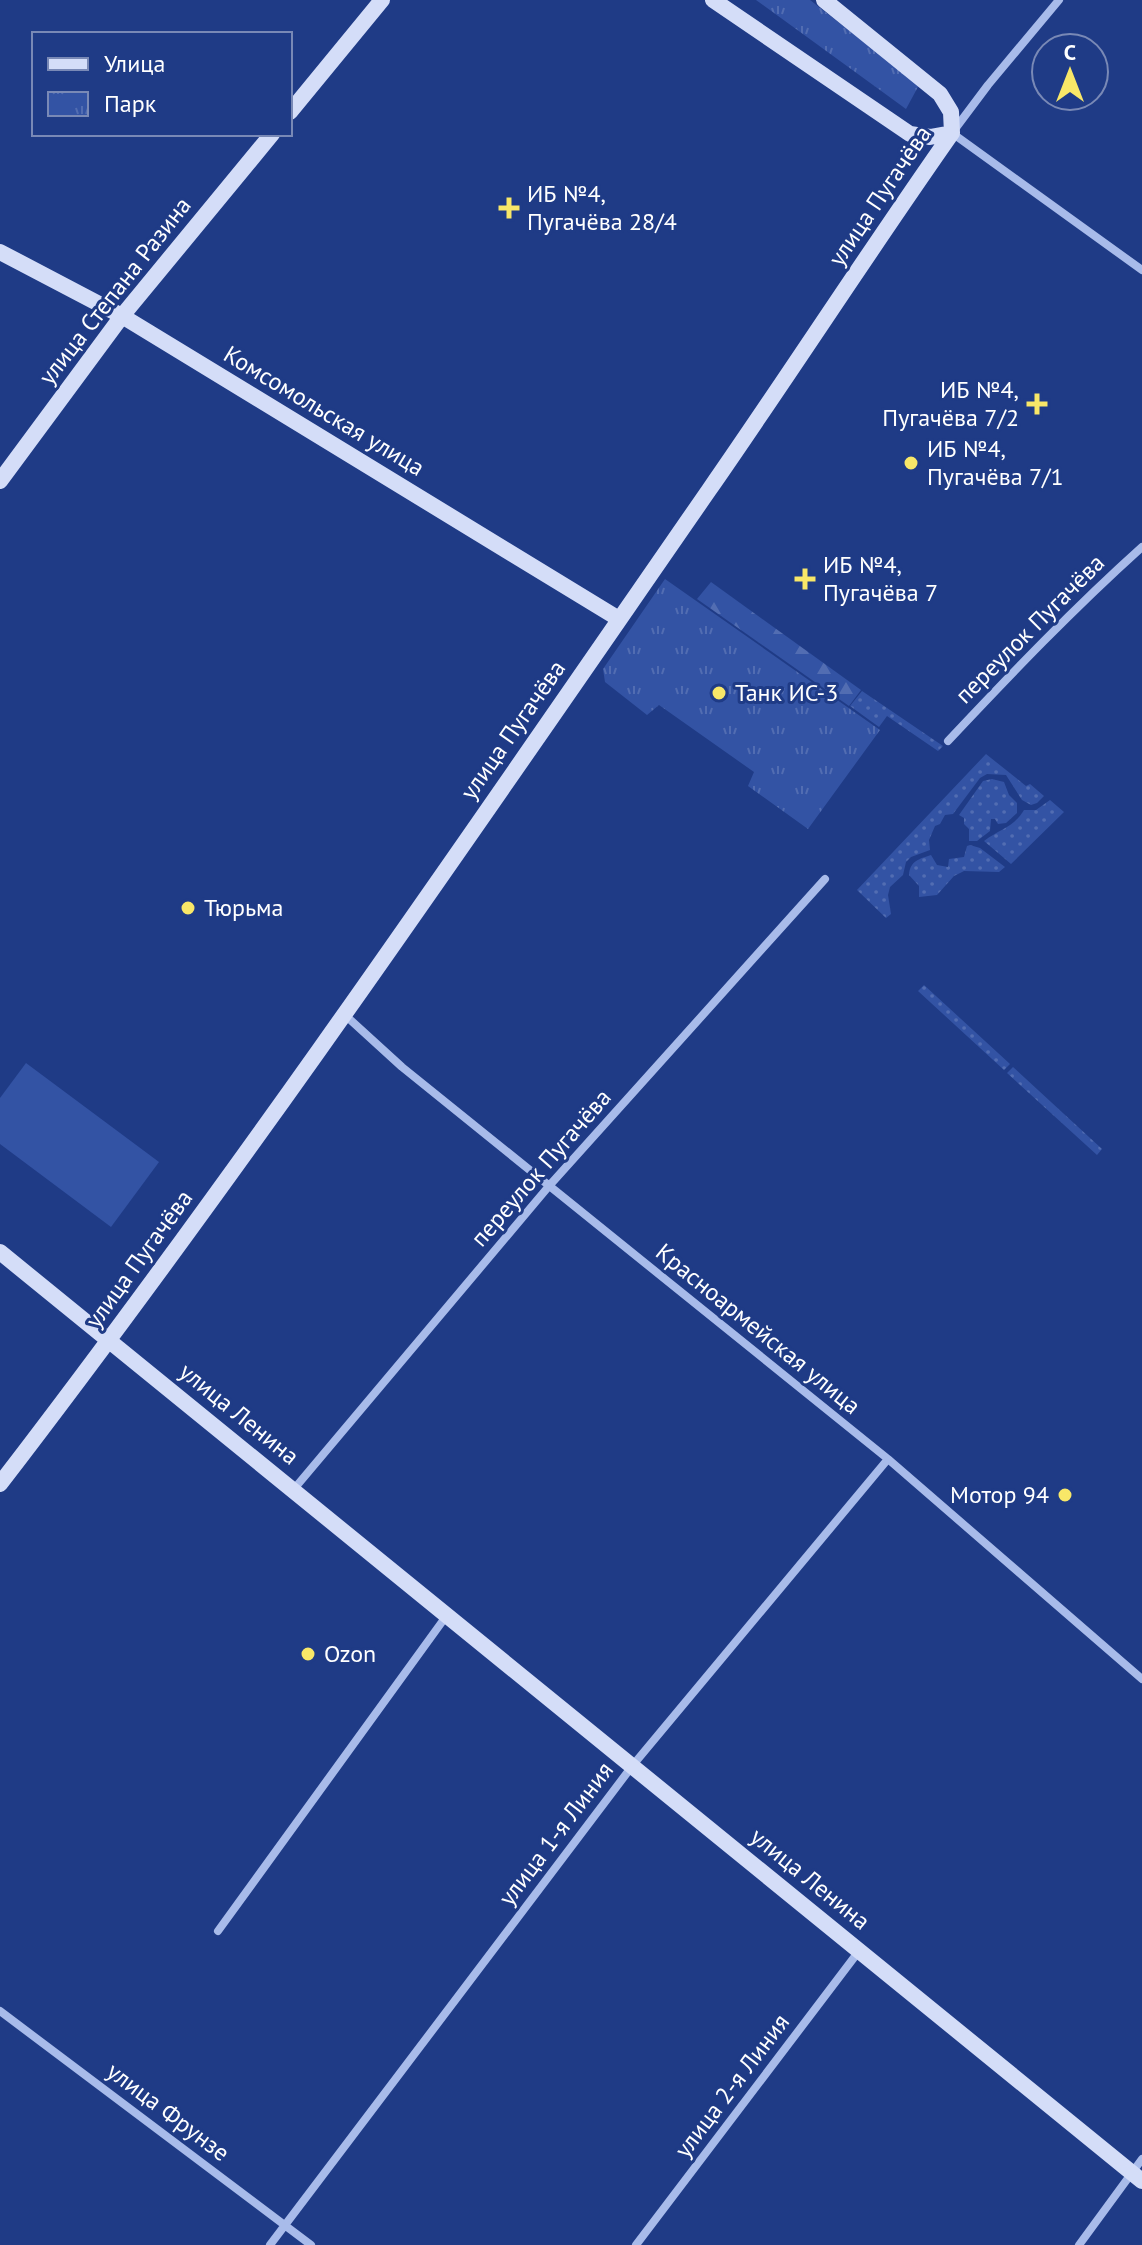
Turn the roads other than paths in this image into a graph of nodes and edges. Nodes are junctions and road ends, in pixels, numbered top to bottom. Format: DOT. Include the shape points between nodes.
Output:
graph roads {
  1 [pos="382,0"];
  2 [pos="713,0"];
  3 [pos="824,0"];
  4 [pos="1059,0"];
  5 [pos="292,110"];
  6 [pos="952,133"];
  7 [pos="270,136"];
  8 [pos="0,252"];
  9 [pos="1142,270"];
  10 [pos="122,316"];
  11 [pos="0,481"];
  12 [pos="1142,547"];
  13 [pos="619,619"];
  14 [pos="948,741"];
  15 [pos="825,879"];
  16 [pos="345,1015"];
  17 [pos="549,1186"];
  18 [pos="0,1252"];
  19 [pos="109,1341"];
  20 [pos="888,1459"];
  21 [pos="0,1484"];
  22 [pos="294,1489"];
  23 [pos="447,1615"];
  24 [pos="1142,1679"];
  25 [pos="633,1765"];
  26 [pos="218,1931"];
  27 [pos="859,1950"];
  28 [pos="0,2011"];
  29 [pos="1139,2171"];
  30 [pos="285,2225"];
  31 [pos="270,2245"];
  32 [pos="311,2245"];
  33 [pos="636,2245"];
  34 [pos="1079,2245"];
  1 -- 5 [label="main road"];
  2 -- 6 [label="main road" via="910,134"];
  3 -- 6 [label="main road" via="940,94 951,112"];
  4 -- 6 [label="street, улица Пугачёва"];
  6 -- 9 [label="street"];
  6 -- 13 [label="main road, улица Пугачёва"];
  7 -- 10 [label="main road, улица Степана Разина"];
  8 -- 10 [label="main road, Комсомольская улица"];
  10 -- 11 [label="main road, улица Степана Разина"];
  10 -- 13 [label="main road, Комсомольская улица"];
  12 -- 14 [label="street, переулок Пугачёва"];
  13 -- 16 [label="main road, улица Пугачёва"];
  15 -- 17 [label="street, переулок Пугачёва"];
  16 -- 17 [label="street, Красноармейская улица"];
  16 -- 19 [label="main road, улица Пугачёва"];
  17 -- 20 [label="street, Красноармейская улица"];
  17 -- 22 [label="street, переулок Пугачёва"];
  18 -- 19 [label="main road, улица Ленина"];
  19 -- 21 [label="main road, улица Пугачёва"];
  19 -- 22 [label="main road, улица Ленина"];
  20 -- 24 [label="street, Красноармейская улица"];
  20 -- 25 [label="street, улица 1-я Линия"];
  22 -- 23 [label="main road, улица Ленина"];
  23 -- 25 [label="main road, улица Ленина"];
  23 -- 26 [label="street"];
  25 -- 27 [label="main road, улица Ленина"];
  25 -- 30 [label="street, улица 1-я Линия"];
  27 -- 29 [label="main road, улица Ленина"];
  27 -- 33 [label="street, улица 2-я Линия"];
  28 -- 30 [label="street, улица Фрунзе"];
  29 -- 34 [label="street"];
  30 -- 31 [label="street, улица 1-я Линия"];
  30 -- 32 [label="street, улица Фрунзе"];
}
